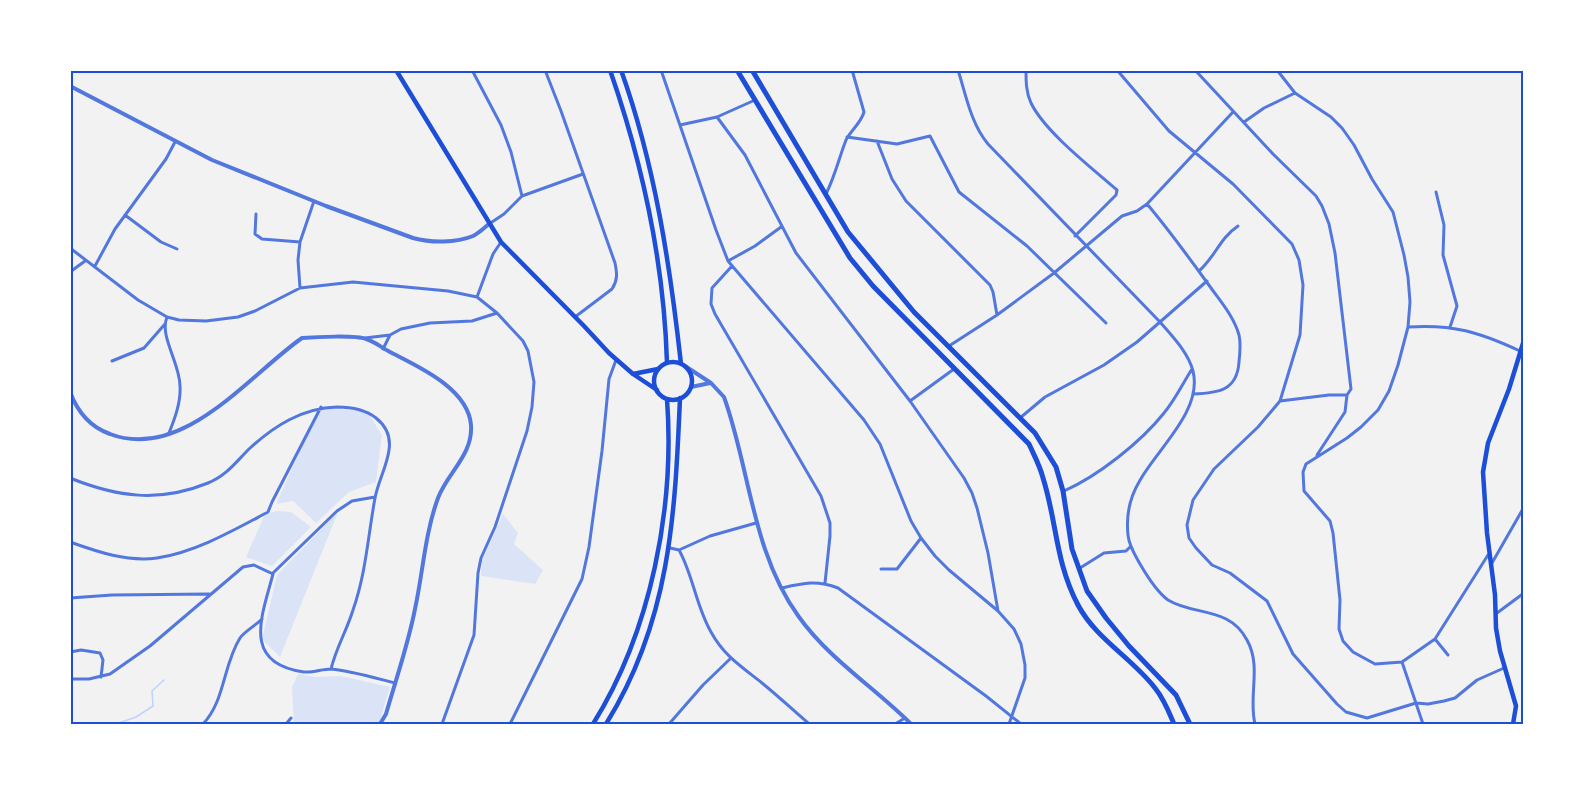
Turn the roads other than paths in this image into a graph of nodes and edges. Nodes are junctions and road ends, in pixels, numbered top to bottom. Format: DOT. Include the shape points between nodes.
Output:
graph roads {
  1 [pos="396,70"];
  2 [pos="472,70"];
  3 [pos="544,70"];
  4 [pos="610,70"];
  5 [pos="621,70"];
  6 [pos="661,70"];
  7 [pos="737,70"];
  8 [pos="752,70"];
  9 [pos="852,70"];
  10 [pos="958,70"];
  11 [pos="1026,70"];
  12 [pos="1117,70"];
  13 [pos="1195,70"];
  14 [pos="1277,70"];
  15 [pos="70,86"];
  16 [pos="1296,93"];
  17 [pos="755,100"];
  18 [pos="1233,112"];
  19 [pos="717,117"];
  20 [pos="1244,122"];
  21 [pos="679,125"];
  22 [pos="847,137"];
  23 [pos="877,141"];
  24 [pos="174,142"];
  25 [pos="1194,153"];
  26 [pos="583,174"];
  27 [pos="1436,192"];
  28 [pos="826,194"];
  29 [pos="522,196"];
  30 [pos="314,201"];
  31 [pos="1147,204"];
  32 [pos="256,214"];
  33 [pos="125,215"];
  34 [pos="489,224"];
  35 [pos="1238,226"];
  36 [pos="781,227"];
  37 [pos="1075,236"];
  38 [pos="300,242"];
  39 [pos="501,242"];
  40 [pos="860,247"];
  41 [pos="1087,247"];
  42 [pos="70,248"];
  43 [pos="177,249"];
  44 [pos="850,258"];
  45 [pos="85,261"];
  46 [pos="728,261"];
  47 [pos="732,266"];
  48 [pos="94,267"];
  49 [pos="1199,271"];
  50 [pos="70,272"];
  51 [pos="1054,273"];
  52 [pos="1207,281"];
  53 [pos="300,288"];
  54 [pos="477,297"];
  55 [pos="497,313"];
  56 [pos="998,315"];
  57 [pos="167,316"];
  58 [pos="575,317"];
  59 [pos="1160,322"];
  60 [pos="1106,323"];
  61 [pos="165,324"];
  62 [pos="1408,327"];
  63 [pos="1450,327"];
  64 [pos="390,335"];
  65 [pos="365,338"];
  66 [pos="1524,340"];
  67 [pos="949,346"];
  68 [pos="383,349"];
  69 [pos="1520,351"];
  70 [pos="616,360"];
  71 [pos="112,361"];
  72 [pos="667,363"];
  73 [pos="683,365"];
  74 [pos="658,369"];
  75 [pos="954,369"];
  76 [pos="1192,369"];
  77 [pos="633,374"];
  78 [pos="711,383"];
  79 [pos="691,387"];
  80 [pos="657,390"];
  81 [pos="70,392"];
  82 [pos="1193,394"];
  83 [pos="1347,395"];
  84 [pos="680,398"];
  85 [pos="667,399"];
  86 [pos="910,401"];
  87 [pos="1280,401"];
  88 [pos="321,407"];
  89 [pos="1020,418"];
  90 [pos="169,435"];
  91 [pos="1316,457"];
  92 [pos="70,478"];
  93 [pos="1063,491"];
  94 [pos="375,496"];
  95 [pos="1524,507"];
  96 [pos="756,523"];
  97 [pos="921,538"];
  98 [pos="70,542"];
  99 [pos="1131,546"];
  100 [pos="670,548"];
  101 [pos="679,550"];
  102 [pos="1490,553"];
  103 [pos="1492,563"];
  104 [pos="881,569"];
  105 [pos="1078,569"];
  106 [pos="273,574"];
  107 [pos="825,583"];
  108 [pos="782,588"];
  109 [pos="1524,593"];
  110 [pos="209,594"];
  111 [pos="70,598"];
  112 [pos="998,611"];
  113 [pos="1495,614"];
  114 [pos="262,619"];
  115 [pos="1435,639"];
  116 [pos="70,652"];
  117 [pos="1448,655"];
  118 [pos="730,659"];
  119 [pos="1402,662"];
  120 [pos="1506,668"];
  121 [pos="331,669"];
  122 [pos="101,677"];
  123 [pos="70,680"];
  124 [pos="395,683"];
  125 [pos="1416,703"];
  126 [pos="1012,716"];
  127 [pos="291,718"];
  128 [pos="905,718"];
  129 [pos="203,724"];
  130 [pos="286,724"];
  131 [pos="380,724"];
  132 [pos="442,724"];
  133 [pos="510,724"];
  134 [pos="593,724"];
  135 [pos="606,724"];
  136 [pos="669,724"];
  137 [pos="784,724"];
  138 [pos="809,724"];
  139 [pos="894,724"];
  140 [pos="911,724"];
  141 [pos="1009,724"];
  142 [pos="1021,724"];
  143 [pos="1174,724"];
  144 [pos="1190,724"];
  145 [pos="1255,724"];
  146 [pos="1423,724"];
  147 [pos="1513,724"];
  1 -- 34 [label="main road"];
  2 -- 29 [label="street" via="508,143"];
  3 -- 26 [label="street"];
  4 -- 72 [label="main road" via="650,216 665,314"];
  5 -- 73 [label="main road" via="663,233"];
  6 -- 21 [label="street"];
  7 -- 17 [label="highway"];
  8 -- 28 [label="highway"];
  9 -- 22 [label="street" via="864,112"];
  10 -- 37 [label="street" via="981,135"];
  11 -- 37 [label="street" via="1032,104 1043,120 1117,190"];
  12 -- 25 [label="street" via="1169,131"];
  13 -- 18 [label="street"];
  14 -- 16 [label="street"];
  15 -- 24 [label="street"];
  16 -- 20 [label="street"];
  16 -- 62 [label="street" via="1342,128 1393,212 1408,278"];
  17 -- 19 [label="street"];
  17 -- 44 [label="highway"];
  18 -- 20 [label="street"];
  18 -- 25 [label="street"];
  19 -- 21 [label="street"];
  19 -- 36 [label="street" via="745,155"];
  20 -- 83 [label="street" via="1316,196 1329,224 1349,364 1351,389"];
  21 -- 46 [label="street"];
  22 -- 23 [label="street"];
  22 -- 28 [label="street"];
  23 -- 51 [label="street" via="897,144 930,136 959,192 1027,246"];
  23 -- 56 [label="street" via="892,179 906,201 990,285"];
  24 -- 30 [label="street"];
  24 -- 33 [label="street"];
  25 -- 31 [label="street"];
  25 -- 87 [label="street" via="1233,184 1292,244 1299,260 1303,298 1300,335"];
  26 -- 29 [label="street"];
  26 -- 58 [label="street" via="617,275 612,289"];
  27 -- 63 [label="street" via="1444,225 1443,255 1457,306"];
  28 -- 40 [label="highway"];
  29 -- 34 [label="street"];
  30 -- 34 [label="street" via="425,241 473,236"];
  30 -- 38 [label="street"];
  31 -- 41 [label="street" via="1122,216"];
  31 -- 49 [label="street"];
  32 -- 38 [label="street" via="255,234 262,239"];
  33 -- 43 [label="street"];
  33 -- 48 [label="street"];
  34 -- 39 [label="main road"];
  35 -- 49 [label="street" via="1224,237"];
  36 -- 46 [label="street"];
  36 -- 86 [label="street" via="803,262"];
  37 -- 41 [label="street"];
  38 -- 53 [label="street"];
  39 -- 54 [label="street"];
  39 -- 58 [label="main road"];
  40 -- 44 [label="highway"];
  40 -- 67 [label="highway" via="914,312"];
  41 -- 51 [label="street"];
  41 -- 59 [label="street"];
  42 -- 45 [label="street"];
  44 -- 75 [label="highway"];
  45 -- 48 [label="street"];
  45 -- 50 [label="street"];
  46 -- 47 [label="street"];
  47 -- 97 [label="street" via="869,428 880,444"];
  47 -- 107 [label="street" via="712,288 711,304 821,496 830,523"];
  48 -- 57 [label="street"];
  49 -- 52 [label="street"];
  51 -- 56 [label="street"];
  51 -- 60 [label="street"];
  52 -- 59 [label="street"];
  52 -- 82 [label="street" via="1239,334 1239,368 1225,390"];
  53 -- 54 [label="street" via="353,282"];
  53 -- 57 [label="street" via="238,317 190,321"];
  54 -- 55 [label="street"];
  55 -- 64 [label="street" via="472,321 415,326"];
  55 -- 132 [label="street" via="528,351 534,382 532,407 519,461 481,558 474,635"];
  56 -- 67 [label="street"];
  57 -- 61 [label="street"];
  58 -- 70 [label="main road"];
  59 -- 76 [label="street"];
  59 -- 89 [label="street" via="1104,365 1045,397"];
  61 -- 71 [label="street" via="144,348"];
  61 -- 90 [label="street" via="180,386"];
  62 -- 63 [label="street"];
  62 -- 91 [label="street" via="1389,391 1378,410 1347,438"];
  63 -- 69 [label="street" via="1489,337"];
  64 -- 65 [label="street"];
  64 -- 68 [label="street"];
  65 -- 68 [label="street"];
  65 -- 90 [label="street" via="302,338 209,414"];
  66 -- 69 [label="main road"];
  67 -- 89 [label="highway"];
  68 -- 124 [label="street" via="428,371 450,388 461,400 471,423 471,437 463,459 439,496 431,520 416,607"];
  69 -- 102 [label="main road" via="1484,457"];
  70 -- 77 [label="main road"];
  70 -- 133 [label="street" via="609,379 601,461 582,579"];
  72 -- 73 [label="main road"];
  72 -- 74 [label="main road"];
  73 -- 78 [label="street"];
  73 -- 79 [label="main road" via="691,376"];
  74 -- 77 [label="main road"];
  74 -- 80 [label="main road" via="654,379"];
  75 -- 86 [label="street"];
  75 -- 143 [label="highway" via="1029,444 1043,477 1058,556 1078,606 1156,689"];
  76 -- 82 [label="street"];
  76 -- 93 [label="street" via="1164,413 1128,449"];
  77 -- 80 [label="main road"];
  78 -- 79 [label="street"];
  78 -- 96 [label="street" via="727,405"];
  79 -- 84 [label="main road"];
  80 -- 85 [label="main road"];
  81 -- 90 [label="street" via="81,414 102,431 134,439"];
  82 -- 99 [label="street" via="1188,409 1131,500 1127,527"];
  83 -- 87 [label="street"];
  83 -- 91 [label="street" via="1344,411"];
  84 -- 85 [label="main road"];
  84 -- 100 [label="main road"];
  85 -- 134 [label="main road" via="667,467 656,563 620,676"];
  86 -- 112 [label="street" via="972,493"];
  87 -- 125 [label="street" via="1214,469 1193,500 1189,538 1212,566 1230,573 1267,601 1293,654 1347,712 1367,718"];
  88 -- 92 [label="street" via="274,428 231,470 196,487 155,496 133,496 97,489"];
  88 -- 94 [label="street" via="370,414 388,433 389,452"];
  88 -- 98 [label="street" via="268,512 201,545 156,558 117,556"];
  89 -- 93 [label="highway" via="1046,449"];
  91 -- 119 [label="street" via="1303,472 1304,491 1330,521 1341,636 1353,652 1375,664"];
  93 -- 105 [label="highway"];
  94 -- 106 [label="street" via="352,501 337,511"];
  94 -- 121 [label="street" via="365,569"];
  95 -- 103 [label="street"];
  96 -- 101 [label="street"];
  96 -- 108 [label="street"];
  97 -- 104 [label="street" via="897,569"];
  97 -- 112 [label="street" via="948,570"];
  99 -- 105 [label="street" via="1126,551 1104,553"];
  99 -- 145 [label="street" via="1161,594 1220,615 1246,638 1255,666"];
  100 -- 101 [label="street"];
  100 -- 135 [label="main road" via="655,615 627,686"];
  101 -- 118 [label="street" via="704,619"];
  102 -- 103 [label="main road"];
  102 -- 115 [label="street"];
  103 -- 113 [label="main road"];
  105 -- 144 [label="highway" via="1087,591 1106,618 1176,694"];
  106 -- 110 [label="street" via="254,566 243,567"];
  106 -- 114 [label="street"];
  107 -- 108 [label="street"];
  107 -- 126 [label="street" via="850,597"];
  108 -- 128 [label="street" via="813,633"];
  109 -- 113 [label="street"];
  110 -- 111 [label="street"];
  110 -- 122 [label="street" via="150,646"];
  112 -- 126 [label="street" via="1014,629 1025,665 1025,678"];
  113 -- 120 [label="main road"];
  114 -- 121 [label="street" via="260,642 277,664 307,673"];
  114 -- 129 [label="street" via="241,637 210,717"];
  115 -- 117 [label="street"];
  115 -- 119 [label="street"];
  116 -- 122 [label="street" via="100,653"];
  118 -- 136 [label="street"];
  118 -- 138 [label="street"];
  119 -- 125 [label="street"];
  120 -- 125 [label="street" via="1477,680 1455,698"];
  120 -- 147 [label="main road" via="1516,706"];
  121 -- 124 [label="street"];
  122 -- 123 [label="street"];
  124 -- 131 [label="street"];
  125 -- 146 [label="street"];
  126 -- 141 [label="street"];
  126 -- 142 [label="street"];
  127 -- 130 [label="street"];
  128 -- 139 [label="street"];
  128 -- 140 [label="street"];
  137 -- 138 [label="street"];
}
